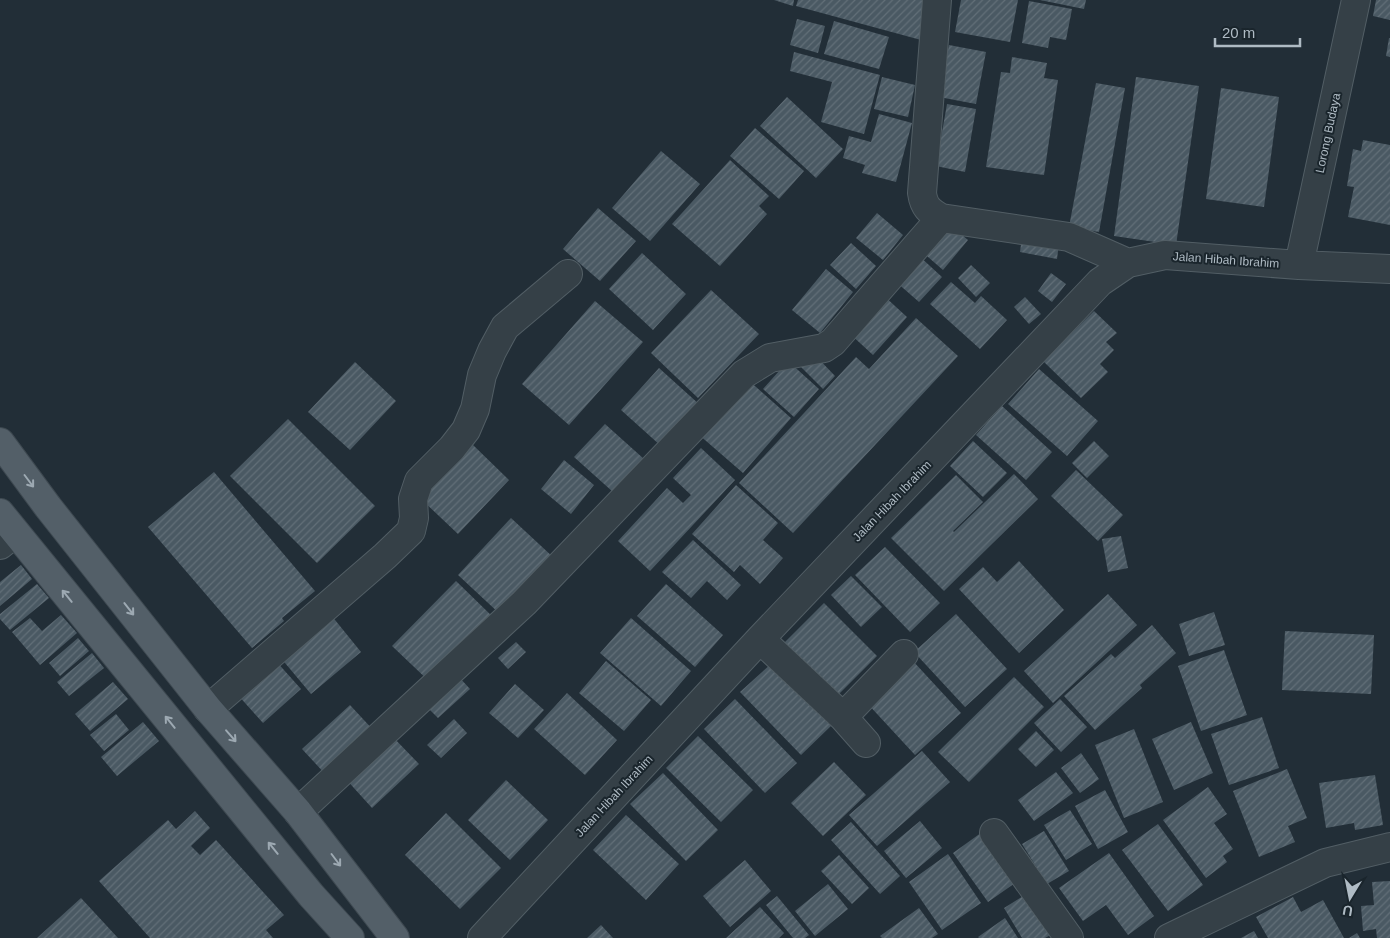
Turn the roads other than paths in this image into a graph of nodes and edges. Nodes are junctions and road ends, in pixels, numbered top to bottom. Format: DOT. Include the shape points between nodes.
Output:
graph roads {
  1 [pos="937,0"];
  2 [pos="1356,0"];
  3 [pos="941,218"];
  4 [pos="1128,263"];
  5 [pos="1299,265"];
  6 [pos="1390,269"];
  7 [pos="568,274"];
  8 [pos="0,442"];
  9 [pos="5,530"];
  10 [pos="760,639"];
  11 [pos="904,654"];
  12 [pos="208,709"];
  13 [pos="843,717"];
  14 [pos="866,743"];
  15 [pos="298,812"];
  16 [pos="994,833"];
  17 [pos="1390,847"];
  18 [pos="347,937"];
  19 [pos="395,938"];
  20 [pos="482,938"];
  21 [pos="1069,938"];
  22 [pos="1169,938"];
  1 -- 3 [label="street" via="922,194 929,212"];
  2 -- 5 [label="street, Lorong Budaya"];
  3 -- 4 [label="street" via="1069,237"];
  3 -- 15 [label="street" via="833,342 824,348 770,358 744,374 524,603"];
  4 -- 5 [label="street, Jalan Hibah Ibrahim" via="1165,255"];
  4 -- 10 [label="street, Jalan Hibah Ibrahim" via="1100,282"];
  5 -- 6 [label="street, Jalan Hibah Ibrahim"];
  7 -- 12 [label="street" via="505,327 482,375 475,409 466,430 415,488 411,530"];
  8 -- 12 [label="main road, one-way"];
  18 -- 9 [label="main road, one-way"];
  10 -- 13 [label="street"];
  10 -- 20 [label="street, Jalan Hibah Ibrahim"];
  11 -- 13 [label="street"];
  12 -- 15 [label="main road, one-way"];
  13 -- 14 [label="street"];
  15 -- 19 [label="main road, one-way"];
  16 -- 21 [label="street"];
  17 -- 22 [label="street" via="1325,863"];
}
